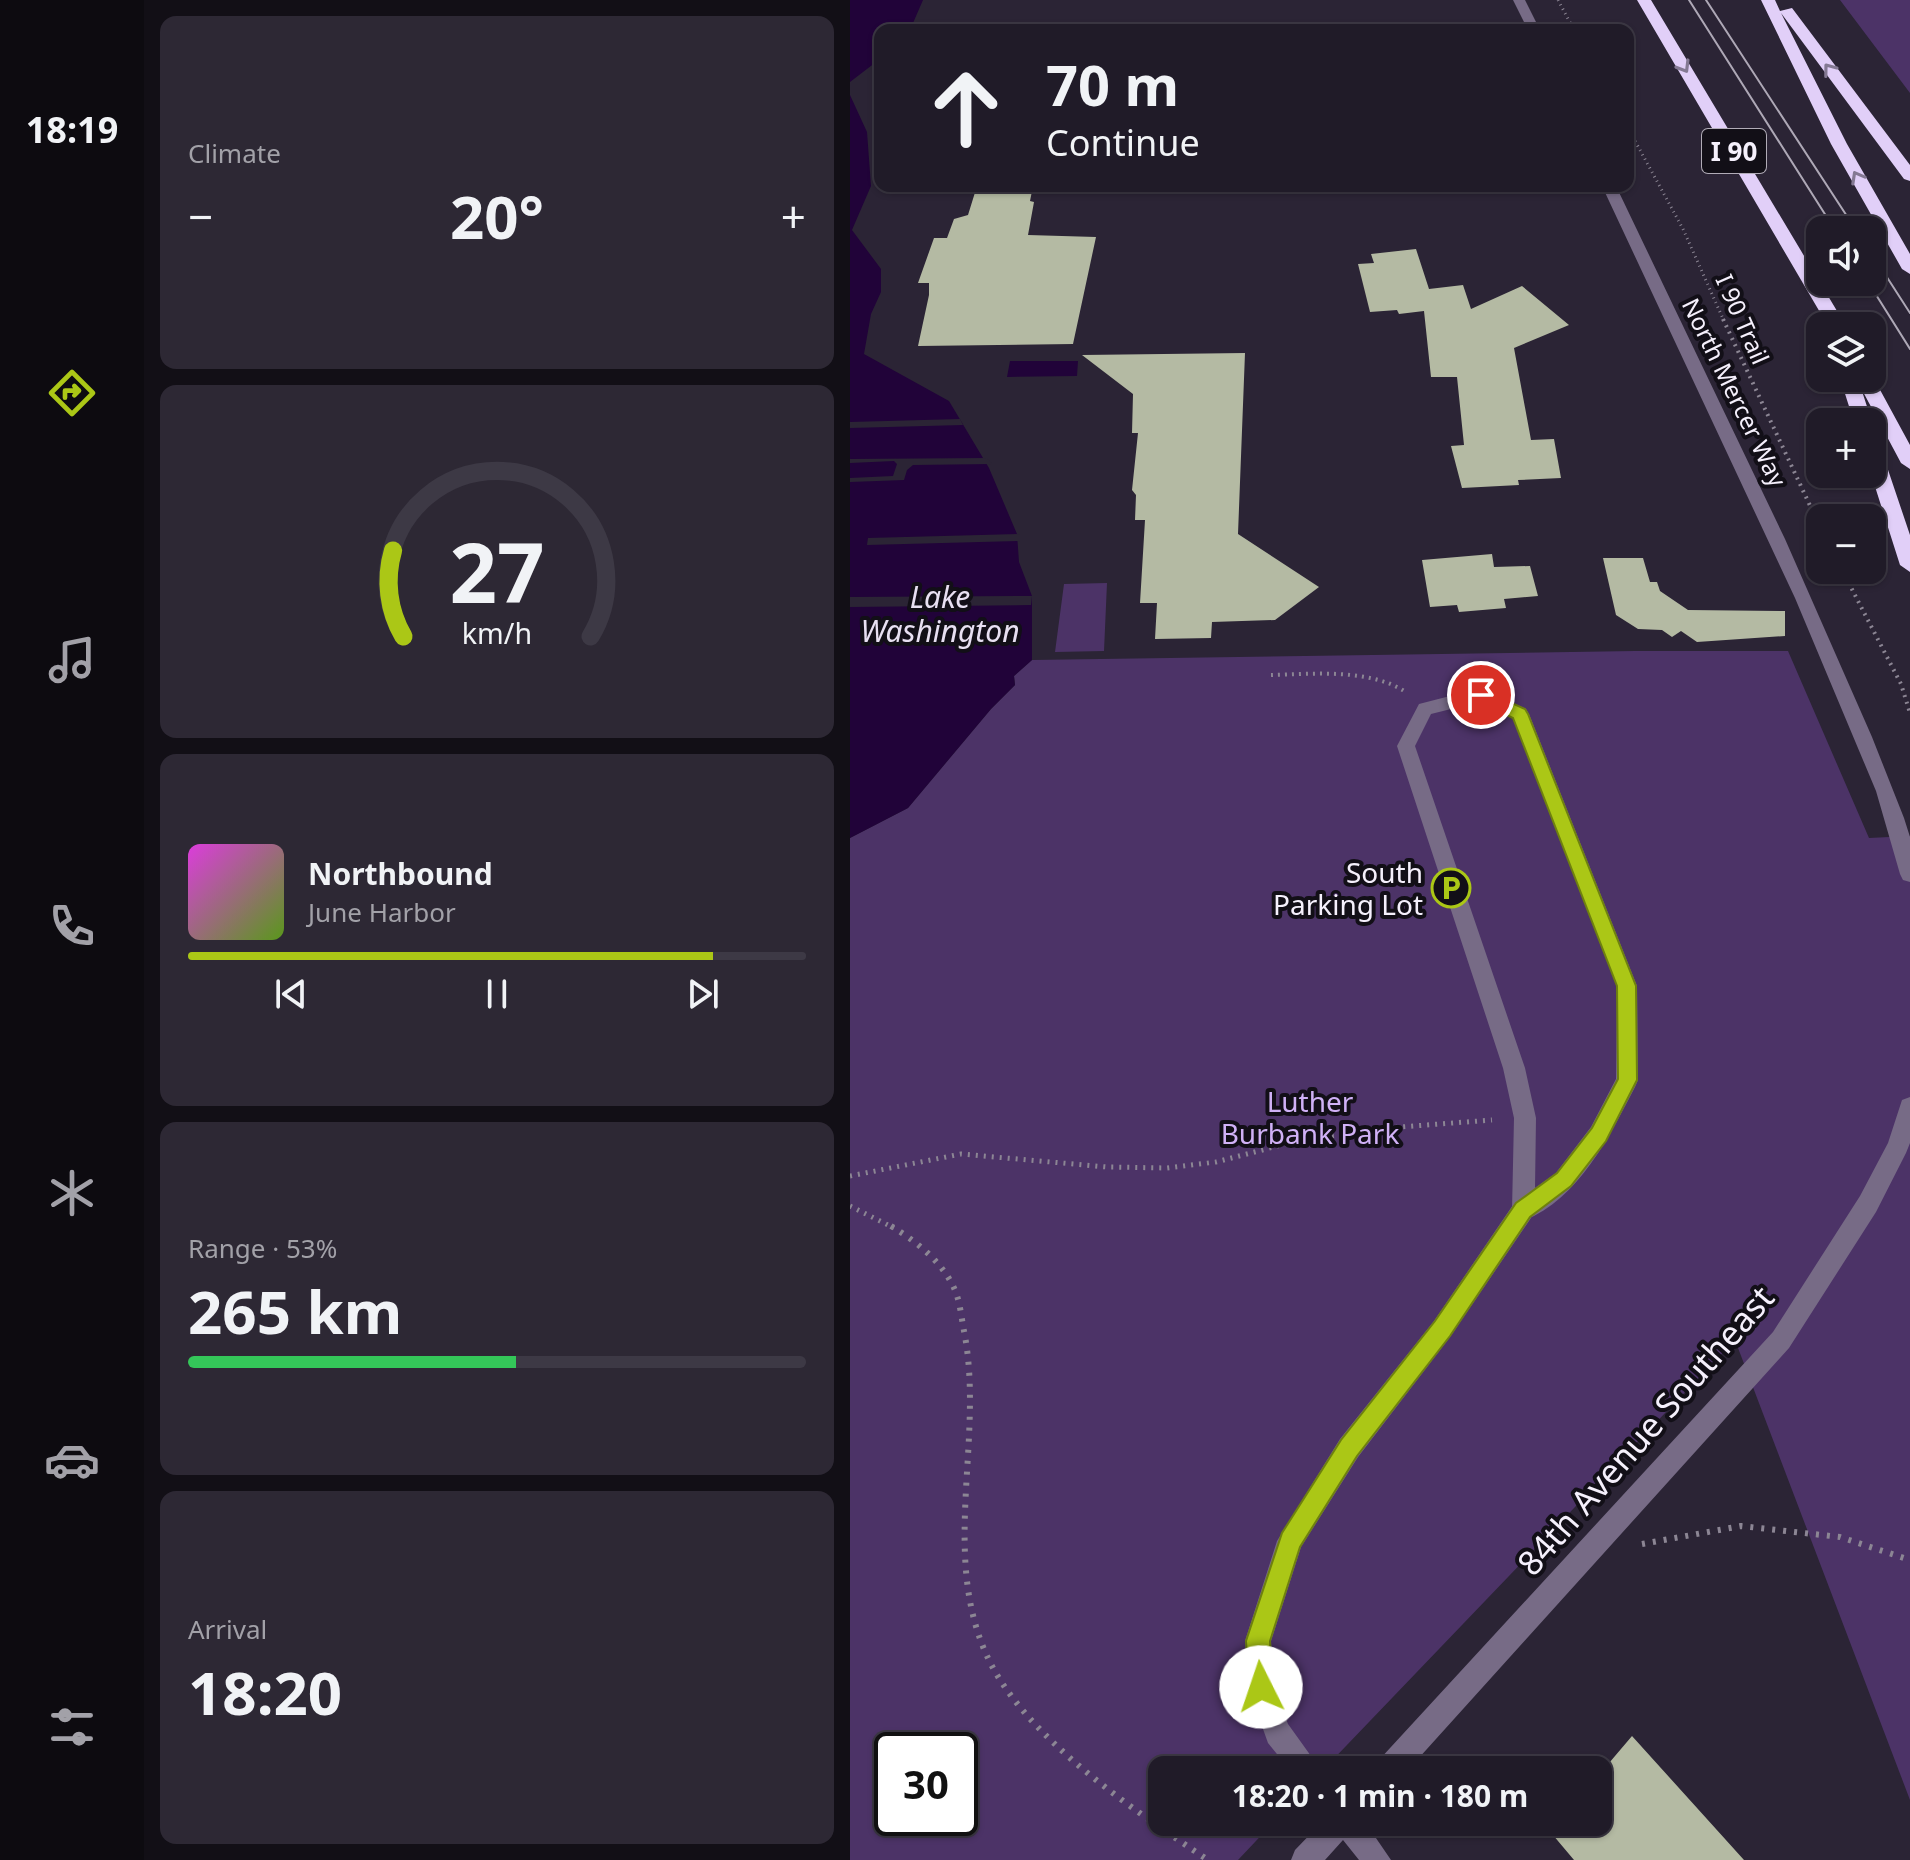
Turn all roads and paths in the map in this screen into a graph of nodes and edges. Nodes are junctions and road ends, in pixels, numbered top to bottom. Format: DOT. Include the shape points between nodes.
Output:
graph roads {
  1 [pos="1519,0"];
  2 [pos="1558,0"];
  3 [pos="1644,0"];
  4 [pos="1768,0"];
  5 [pos="1779,0"];
  6 [pos="1531,24"];
  7 [pos="1571,24"];
  8 [pos="1634,139"];
  9 [pos="1910,176"];
  10 [pos="1612,192"];
  11 [pos="1910,269"];
  12 [pos="1828,312"];
  13 [pos="1872,392"];
  14 [pos="1910,463"];
  15 [pos="1885,488"];
  16 [pos="1808,504"];
  17 [pos="1910,565"];
  18 [pos="1849,584"];
  19 [pos="1271,675"];
  20 [pos="1425,709"];
  21 [pos="1910,713"];
  22 [pos="1910,874"];
  23 [pos="1910,1107"];
  24 [pos="1525,1118"];
  25 [pos="850,1176"];
  26 [pos="850,1206"];
  27 [pos="1523,1210"];
  28 [pos="1589,1550"];
  29 [pos="1910,1560"];
  30 [pos="1296,1756"];
  31 [pos="1402,1756"];
  32 [pos="1330,1836"];
  33 [pos="1356,1836"];
  34 [pos="1208,1860"];
  35 [pos="1305,1860"];
  36 [pos="1377,1860"];
  1 -- 6 [label="street"];
  2 -- 7 [label="path"];
  3 -- 12 [label="highway, I 90, one-way"];
  11 -- 4 [label="highway, one-way" via="1839,144"];
  9 -- 5 [label="highway, one-way"];
  8 -- 16 [label="path, I 90 Trail" via="1683,229"];
  10 -- 22 [label="street, North Mercer Way" via="1777,535 1870,754"];
  13 -- 14 [label="highway"];
  15 -- 17 [label="highway"];
  18 -- 21 [label="path" via="1901,684"];
  19 -- 20 [label="path" via="1366,678 1401,687"];
  20 -- 24 [label="street" via="1406,746 1514,1068"];
  20 -- 27 [label="street" via="1481,695 1520,714 1627,986 1627,1080 1599,1134 1564,1180"];
  23 -- 28 [label="street, 84th Avenue Southeast" via="1898,1146 1868,1204 1781,1340"];
  24 -- 25 [label="path" via="1374,1129 1167,1168 961,1154"];
  24 -- 27 [label="street"];
  26 -- 34 [label="path" via="884,1220 926,1250 952,1283 970,1346 970,1604 987,1656 1011,1696 1090,1774"];
  27 -- 30 [label="street" via="1442,1329 1349,1448 1290,1541 1258,1641 1261,1687 1278,1733"];
  28 -- 29 [label="path" via="1741,1526 1840,1537"];
  28 -- 31 [label="street, 84th Avenue Southeast"];
  32 -- 35 [label="street"];
  33 -- 36 [label="street"];
}
